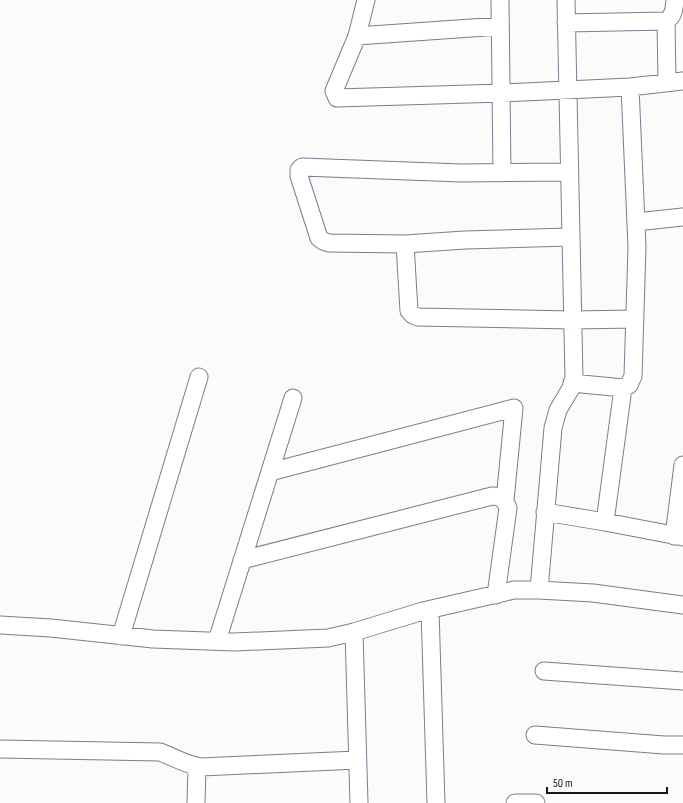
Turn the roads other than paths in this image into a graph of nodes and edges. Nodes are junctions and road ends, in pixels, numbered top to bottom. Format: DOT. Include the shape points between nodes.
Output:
graph roads {
  1 [pos="366,0"];
  2 [pos="500,0"];
  3 [pos="566,0"];
  4 [pos="675,0"];
  5 [pos="666,21"];
  6 [pos="566,23"];
  7 [pos="500,26"];
  8 [pos="357,36"];
  9 [pos="675,82"];
  10 [pos="630,87"];
  11 [pos="567,89"];
  12 [pos="502,93"];
  13 [pos="569,172"];
  14 [pos="502,173"];
  15 [pos="683,217"];
  16 [pos="636,222"];
  17 [pos="570,237"];
  18 [pos="405,244"];
  19 [pos="635,319"];
  20 [pos="572,320"];
  21 [pos="199,377"];
  22 [pos="572,383"];
  23 [pos="622,388"];
  24 [pos="293,398"];
  25 [pos="683,465"];
  26 [pos="270,472"];
  27 [pos="505,500"];
  28 [pos="545,512"];
  29 [pos="605,522"];
  30 [pos="678,536"];
  31 [pos="242,560"];
  32 [pos="539,590"];
  33 [pos="496,595"];
  34 [pos="683,605"];
  35 [pos="430,610"];
  36 [pos="0,625"];
  37 [pos="354,632"];
  38 [pos="121,636"];
  39 [pos="217,641"];
  40 [pos="544,671"];
  41 [pos="683,681"];
  42 [pos="535,734"];
  43 [pos="683,745"];
  44 [pos="0,749"];
  45 [pos="357,760"];
  46 [pos="197,766"];
  47 [pos="196,803"];
  48 [pos="358,803"];
  49 [pos="436,803"];
  50 [pos="515,803"];
  51 [pos="536,803"];
  1 -- 8 [label="street"];
  2 -- 7 [label="street"];
  3 -- 6 [label="street"];
  4 -- 5 [label="street" via="674,14"];
  5 -- 6 [label="street"];
  5 -- 9 [label="street"];
  6 -- 11 [label="street"];
  7 -- 8 [label="street"];
  7 -- 12 [label="street"];
  8 -- 12 [label="street" via="334,91 337,98"];
  9 -- 10 [label="street"];
  10 -- 11 [label="street"];
  10 -- 16 [label="street"];
  11 -- 12 [label="street"];
  11 -- 13 [label="street"];
  12 -- 14 [label="street"];
  13 -- 14 [label="street"];
  13 -- 17 [label="street"];
  14 -- 18 [label="street" via="302,167 299,170 319,238 323,241"];
  15 -- 16 [label="street"];
  16 -- 19 [label="street"];
  17 -- 18 [label="street"];
  17 -- 20 [label="street"];
  18 -- 20 [label="street" via="409,311 413,315"];
  19 -- 20 [label="street"];
  19 -- 23 [label="street" via="633,376 629,385"];
  20 -- 22 [label="street"];
  21 -- 38 [label="street"];
  22 -- 23 [label="street"];
  22 -- 28 [label="street" via="558,410 553,428"];
  23 -- 29 [label="street"];
  24 -- 26 [label="street"];
  25 -- 30 [label="street"];
  26 -- 27 [label="street" via="514,408"];
  26 -- 31 [label="street"];
  27 -- 31 [label="street" via="500,496 492,496"];
  27 -- 33 [label="street" via="508,508"];
  28 -- 29 [label="street"];
  28 -- 32 [label="street"];
  29 -- 30 [label="street"];
  31 -- 39 [label="street"];
  32 -- 33 [label="street" via="514,590"];
  32 -- 34 [label="street" via="594,593"];
  33 -- 35 [label="street"];
  35 -- 37 [label="street"];
  35 -- 49 [label="street"];
  36 -- 38 [label="street"];
  37 -- 39 [label="street" via="328,638"];
  37 -- 45 [label="street"];
  38 -- 39 [label="street"];
  40 -- 41 [label="street"];
  42 -- 43 [label="street"];
  44 -- 46 [label="street" via="160,752 186,764"];
  45 -- 46 [label="street"];
  45 -- 48 [label="street"];
  46 -- 47 [label="street"];
  50 -- 51 [label="street"];
}
